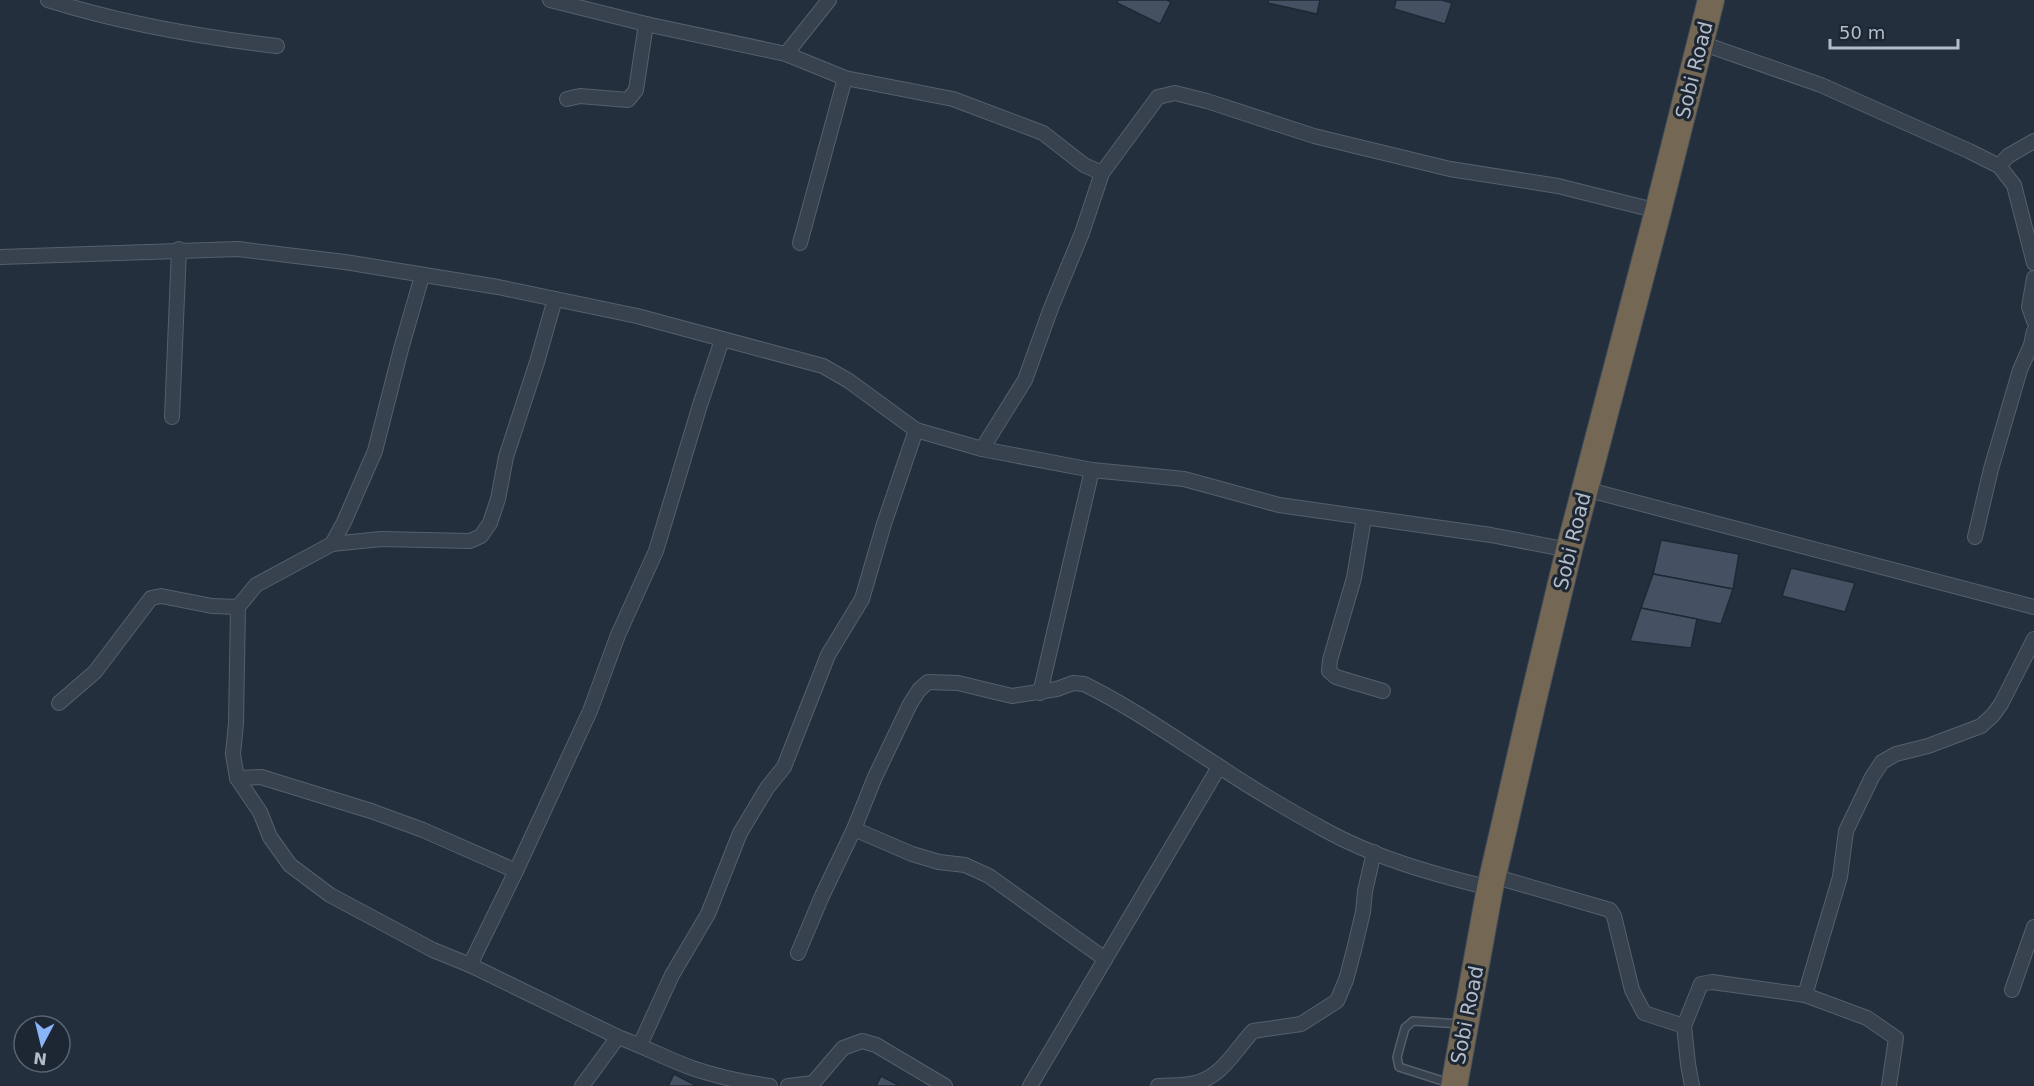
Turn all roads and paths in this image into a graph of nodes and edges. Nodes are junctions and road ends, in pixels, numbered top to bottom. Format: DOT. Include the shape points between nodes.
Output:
graph roads {
  1 [pos="48,0"];
  2 [pos="550,0"];
  3 [pos="829,0"];
  4 [pos="1711,0"];
  5 [pos="646,24"];
  6 [pos="1701,44"];
  7 [pos="277,46"];
  8 [pos="786,54"];
  9 [pos="845,78"];
  10 [pos="567,99"];
  11 [pos="2034,141"];
  12 [pos="1999,166"];
  13 [pos="1101,173"];
  14 [pos="1658,211"];
  15 [pos="800,243"];
  16 [pos="179,249"];
  17 [pos="0,257"];
  18 [pos="2034,263"];
  19 [pos="422,276"];
  20 [pos="2034,278"];
  21 [pos="555,299"];
  22 [pos="2034,321"];
  23 [pos="2034,331"];
  24 [pos="722,340"];
  25 [pos="172,417"];
  26 [pos="916,430"];
  27 [pos="982,449"];
  28 [pos="1092,470"];
  29 [pos="1585,489"];
  30 [pos="1364,518"];
  31 [pos="1975,537"];
  32 [pos="332,544"];
  33 [pos="1569,550"];
  34 [pos="238,607"];
  35 [pos="2034,607"];
  36 [pos="2034,639"];
  37 [pos="1383,691"];
  38 [pos="1040,693"];
  39 [pos="59,703"];
  40 [pos="1219,767"];
  41 [pos="237,778"];
  42 [pos="854,829"];
  43 [pos="1374,852"];
  44 [pos="516,871"];
  45 [pos="1492,882"];
  46 [pos="2034,927"];
  47 [pos="798,953"];
  48 [pos="1105,959"];
  49 [pos="470,965"];
  50 [pos="2012,990"];
  51 [pos="1805,995"];
  52 [pos="1465,1025"];
  53 [pos="1684,1026"];
  54 [pos="618,1037"];
  55 [pos="640,1045"];
  56 [pos="1454,1085"];
  57 [pos="582,1086"];
  58 [pos="770,1086"];
  59 [pos="788,1086"];
  60 [pos="945,1086"];
  61 [pos="1030,1086"];
  62 [pos="1158,1086"];
  63 [pos="1692,1086"];
  64 [pos="1889,1086"];
  1 -- 7 [label="street" via="85,12 169,29"];
  2 -- 5 [label="street"];
  3 -- 8 [label="street"];
  4 -- 6 [label="highway, Sobi Road"];
  5 -- 8 [label="street"];
  5 -- 10 [label="street" via="636,90 628,100 580,96"];
  6 -- 12 [label="street" via="1821,85"];
  6 -- 14 [label="highway, Sobi Road"];
  8 -- 9 [label="street"];
  9 -- 13 [label="street" via="952,99 1043,133 1084,165"];
  9 -- 15 [label="street"];
  11 -- 12 [label="street"];
  12 -- 18 [label="street" via="2014,185"];
  13 -- 14 [label="street" via="1158,97 1175,93 1314,136 1450,169 1558,186"];
  13 -- 27 [label="street" via="1025,380"];
  14 -- 29 [label="highway, Sobi Road"];
  16 -- 17 [label="street"];
  16 -- 19 [label="street" via="238,249"];
  16 -- 25 [label="street"];
  19 -- 21 [label="street"];
  19 -- 32 [label="street" via="375,451"];
  20 -- 22 [label="street" via="2029,307"];
  21 -- 24 [label="street" via="637,316"];
  21 -- 32 [label="street" via="506,457 498,499 481,536 470,541 381,539"];
  23 -- 31 [label="street" via="1990,469"];
  24 -- 26 [label="street" via="823,366"];
  24 -- 44 [label="street" via="656,551 618,635 590,711"];
  26 -- 27 [label="street"];
  26 -- 55 [label="street" via="862,599 828,655 784,767 740,833 708,914 672,975"];
  27 -- 28 [label="street"];
  28 -- 30 [label="street" via="1184,478 1279,505"];
  28 -- 38 [label="street"];
  29 -- 33 [label="highway, Sobi Road"];
  29 -- 35 [label="street"];
  30 -- 33 [label="street"];
  30 -- 37 [label="street" via="1354,578 1329,671 1336,677"];
  32 -- 34 [label="street" via="256,585"];
  33 -- 45 [label="highway, Sobi Road"];
  34 -- 39 [label="street" via="162,596 151,598 95,672"];
  34 -- 41 [label="street" via="233,754"];
  36 -- 51 [label="street" via="2001,704 1981,726 1896,754 1882,762 1872,777 1846,831 1840,877"];
  38 -- 40 [label="street" via="1073,683 1084,684"];
  38 -- 42 [label="street" via="1012,696 958,683 928,682 910,704"];
  40 -- 43 [label="street" via="1324,830"];
  40 -- 48 [label="street"];
  41 -- 44 [label="street" via="261,777 370,811"];
  41 -- 49 [label="street" via="290,865 330,895 433,950"];
  42 -- 47 [label="street"];
  42 -- 48 [label="street" via="912,854 965,865 989,876"];
  43 -- 45 [label="street" via="1427,872"];
  43 -- 62 [label="street" via="1363,912 1337,1001 1301,1024 1253,1031 1211,1077 1194,1084"];
  44 -- 49 [label="street"];
  45 -- 52 [label="highway, Sobi Road"];
  45 -- 53 [label="street" via="1610,910 1632,990 1644,1013"];
  46 -- 50 [label="street"];
  48 -- 61 [label="street"];
  49 -- 54 [label="street"];
  51 -- 53 [label="street" via="1712,982 1701,984"];
  51 -- 64 [label="street" via="1867,1018 1896,1038"];
  52 -- 56 [label="highway, Sobi Road"];
  52 -- 56 [label="lane" via="1413,1021 1405,1028 1397,1057 1399,1066"];
  53 -- 63 [label="street"];
  54 -- 55 [label="street"];
  54 -- 57 [label="street"];
  55 -- 58 [label="street" via="690,1068 737,1082"];
  59 -- 60 [label="street" via="813,1083 843,1048 862,1041 876,1045"];
}
